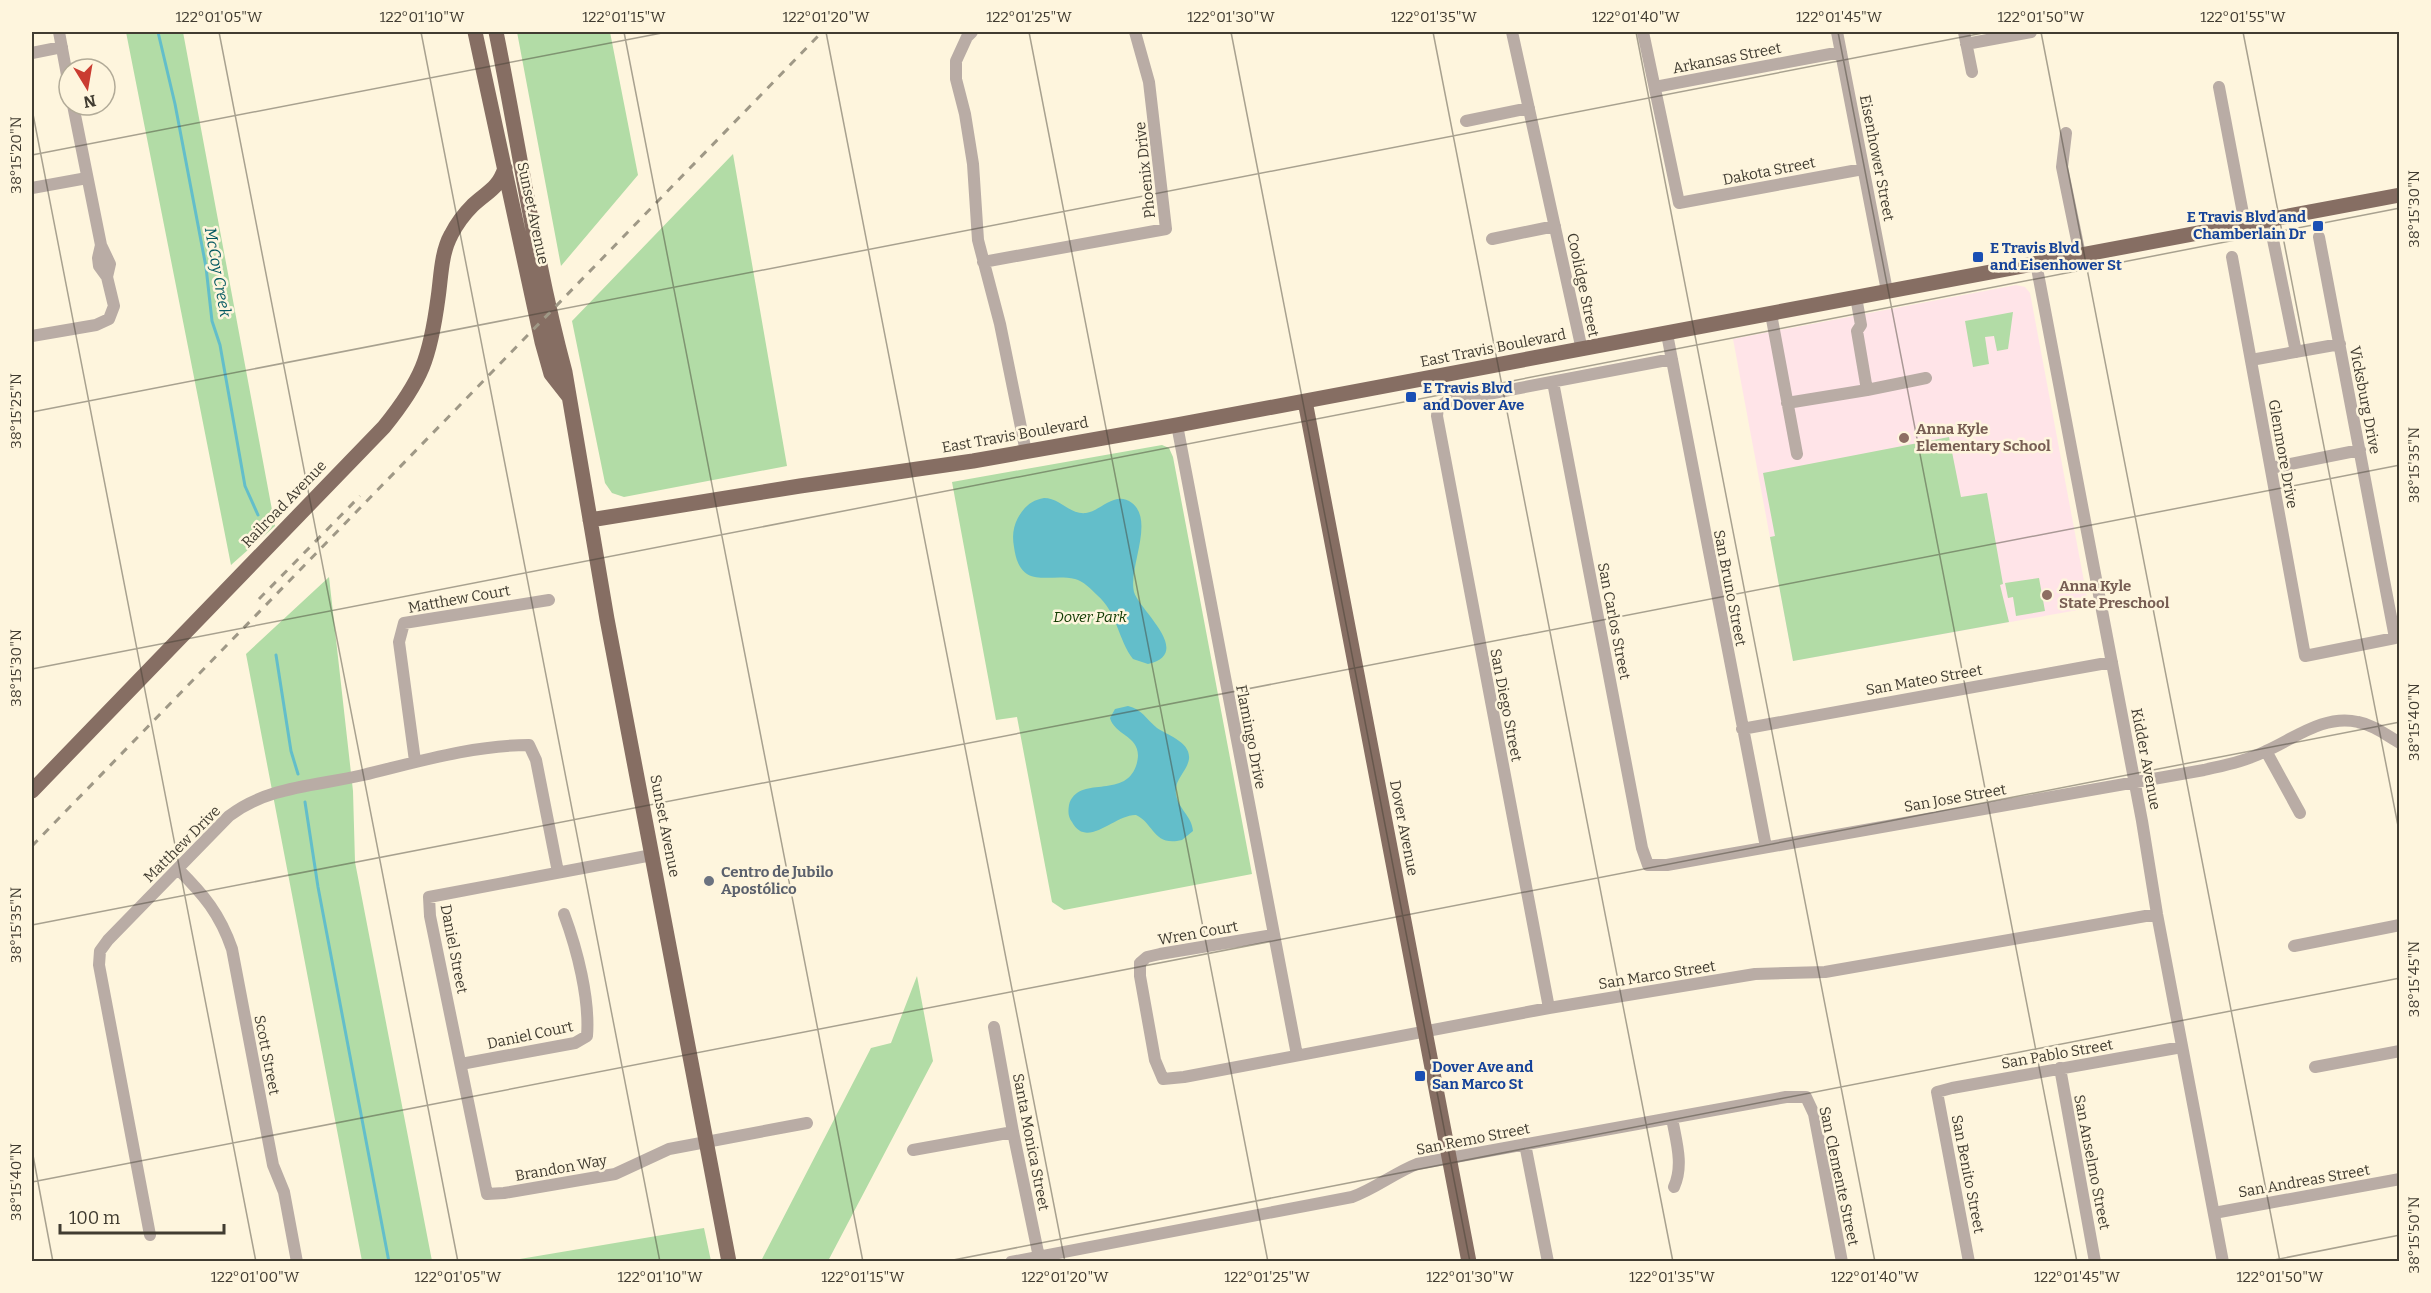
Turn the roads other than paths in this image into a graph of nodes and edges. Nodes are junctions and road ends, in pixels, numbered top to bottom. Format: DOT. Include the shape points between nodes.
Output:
graph roads {
  1 [pos="59,32"];
  2 [pos="475,32"];
  3 [pos="496,32"];
  4 [pos="972,32"];
  5 [pos="1135,32"];
  6 [pos="1512,32"];
  7 [pos="1643,32"];
  8 [pos="1837,32"];
  9 [pos="2031,32"];
  10 [pos="1965,38"];
  11 [pos="62,47"];
  12 [pos="1841,52"];
  13 [pos="32,53"];
  14 [pos="64,57"];
  15 [pos="1972,72"];
  16 [pos="1655,87"];
  17 [pos="2219,87"];
  18 [pos="1529,108"];
  19 [pos="75,117"];
  20 [pos="1466,121"];
  21 [pos="2066,133"];
  22 [pos="505,168"];
  23 [pos="1863,169"];
  24 [pos="87,178"];
  25 [pos="32,188"];
  26 [pos="518,190"];
  27 [pos="2400,195"];
  28 [pos="483,198"];
  29 [pos="2269,220"];
  30 [pos="2245,224"];
  31 [pos="1555,226"];
  32 [pos="2319,237"];
  33 [pos="1492,239"];
  34 [pos="2080,255"];
  35 [pos="2232,257"];
  36 [pos="983,262"];
  37 [pos="2036,263"];
  38 [pos="1887,291"];
  39 [pos="1856,297"];
  40 [pos="1771,314"];
  41 [pos="1666,334"];
  42 [pos="32,336"];
  43 [pos="2340,344"];
  44 [pos="1582,350"];
  45 [pos="2296,352"];
  46 [pos="1672,359"];
  47 [pos="2251,360"];
  48 [pos="1926,378"];
  49 [pos="1553,382"];
  50 [pos="1867,390"];
  51 [pos="1305,401"];
  52 [pos="1787,403"];
  53 [pos="1177,425"];
  54 [pos="2360,450"];
  55 [pos="1026,452"];
  56 [pos="1797,454"];
  57 [pos="2271,468"];
  58 [pos="590,520"];
  59 [pos="549,600"];
  60 [pos="2305,656"];
  61 [pos="2112,662"];
  62 [pos="1742,729"];
  63 [pos="2400,743"];
  64 [pos="2266,751"];
  65 [pos="415,761"];
  66 [pos="2134,781"];
  67 [pos="32,791"];
  68 [pos="2300,813"];
  69 [pos="1766,847"];
  70 [pos="652,855"];
  71 [pos="1648,865"];
  72 [pos="178,869"];
  73 [pos="558,872"];
  74 [pos="564,914"];
  75 [pos="2157,914"];
  76 [pos="2400,925"];
  77 [pos="1273,935"];
  78 [pos="2294,946"];
  79 [pos="1550,1008"];
  80 [pos="994,1028"];
  81 [pos="1425,1032"];
  82 [pos="2182,1047"];
  83 [pos="2400,1051"];
  84 [pos="1297,1055"];
  85 [pos="461,1064"];
  86 [pos="2315,1067"];
  87 [pos="2060,1068"];
  88 [pos="1164,1078"];
  89 [pos="1937,1092"];
  90 [pos="1806,1097"];
  91 [pos="1672,1118"];
  92 [pos="807,1122"];
  93 [pos="1013,1132"];
  94 [pos="707,1142"];
  95 [pos="1525,1144"];
  96 [pos="913,1150"];
  97 [pos="1449,1158"];
  98 [pos="2400,1179"];
  99 [pos="1674,1187"];
  100 [pos="487,1194"];
  101 [pos="2214,1213"];
  102 [pos="150,1235"];
  103 [pos="1040,1259"];
  104 [pos="297,1262"];
  105 [pos="729,1262"];
  106 [pos="1011,1262"];
  107 [pos="1469,1262"];
  108 [pos="1548,1262"];
  109 [pos="1842,1262"];
  110 [pos="1969,1262"];
  111 [pos="2095,1262"];
  112 [pos="2223,1262"];
  1 -- 11 [label="street"];
  2 -- 22 [label="main road, Sunset Avenue"];
  3 -- 26 [label="main road, Sunset Avenue"];
  4 -- 36 [label="street" via="956,61 956,79 973,164"];
  5 -- 36 [label="street, Phoenix Drive" via="1149,82 1166,229"];
  6 -- 18 [label="street, Coolidge Street"];
  7 -- 16 [label="street"];
  8 -- 12 [label="street, Eisenhower Street"];
  9 -- 10 [label="street"];
  10 -- 15 [label="street"];
  11 -- 13 [label="street"];
  11 -- 14 [label="street"];
  12 -- 16 [label="street, Arkansas Street"];
  12 -- 23 [label="street, Eisenhower Street"];
  16 -- 23 [label="street, Dakota Street" via="1680,203"];
  17 -- 30 [label="street"];
  18 -- 20 [label="street"];
  18 -- 31 [label="street, Coolidge Street"];
  19 -- 24 [label="street"];
  21 -- 34 [label="street" via="2062,167"];
  22 -- 26 [label="main road, Sunset Avenue"];
  22 -- 28 [label="main road, Railroad Avenue" via="495,188"];
  23 -- 38 [label="street, Eisenhower Street"];
  24 -- 25 [label="street"];
  24 -- 42 [label="street" via="101,245 99,266 107,277 114,306 110,319"];
  26 -- 28 [label="main road"];
  26 -- 58 [label="main road, Sunset Avenue" via="569,397"];
  27 -- 29 [label="main road, East Travis Boulevard"];
  28 -- 67 [label="main road, Railroad Avenue" via="450,236 430,351 404,403"];
  29 -- 30 [label="main road, East Travis Boulevard"];
  29 -- 45 [label="street"];
  30 -- 34 [label="main road, East Travis Boulevard"];
  31 -- 33 [label="street, Coolidge Street"];
  31 -- 44 [label="street, Coolidge Street"];
  32 -- 43 [label="street, Vicksburg Drive"];
  34 -- 37 [label="main road, East Travis Boulevard"];
  35 -- 47 [label="street, Glenmore Drive"];
  36 -- 55 [label="street"];
  37 -- 38 [label="main road, East Travis Boulevard"];
  37 -- 61 [label="street, Kidder Avenue"];
  38 -- 39 [label="main road, East Travis Boulevard"];
  39 -- 40 [label="main road, East Travis Boulevard"];
  39 -- 50 [label="street" via="1861,325 1857,331"];
  40 -- 41 [label="main road, East Travis Boulevard"];
  40 -- 52 [label="street"];
  41 -- 44 [label="main road, East Travis Boulevard"];
  41 -- 46 [label="street, San Bruno Street"];
  43 -- 45 [label="street"];
  43 -- 54 [label="street, Vicksburg Drive"];
  44 -- 51 [label="main road, East Travis Boulevard"];
  45 -- 47 [label="street"];
  46 -- 49 [label="street"];
  46 -- 62 [label="street, San Bruno Street"];
  47 -- 57 [label="street, Glenmore Drive"];
  48 -- 50 [label="street"];
  49 -- 71 [label="street, San Carlos Street"];
  49 -- 79 [label="street, San Diego Street" via="1446,402 1438,407 1437,416"];
  50 -- 52 [label="street"];
  51 -- 53 [label="main road, East Travis Boulevard"];
  51 -- 81 [label="main road, Dover Avenue"];
  52 -- 56 [label="street"];
  53 -- 55 [label="main road, East Travis Boulevard"];
  53 -- 77 [label="street, Flamingo Drive"];
  54 -- 57 [label="street"];
  54 -- 60 [label="street, Vicksburg Drive" via="2395,638"];
  55 -- 58 [label="main road, East Travis Boulevard"];
  57 -- 60 [label="street, Glenmore Drive"];
  58 -- 70 [label="main road, Sunset Avenue"];
  59 -- 65 [label="street, Matthew Court" via="404,624 399,642"];
  61 -- 62 [label="street, San Mateo Street"];
  61 -- 66 [label="street, Kidder Avenue"];
  62 -- 69 [label="street, San Bruno Street"];
  63 -- 64 [label="street, San Jose Street" via="2374,727 2338,721 2296,735"];
  64 -- 66 [label="street, San Jose Street" via="2214,768"];
  64 -- 68 [label="street"];
  65 -- 72 [label="street, Matthew Drive" via="258,798 229,816"];
  65 -- 73 [label="street, Matthew Drive" via="529,745 536,760"];
  66 -- 69 [label="street, San Jose Street"];
  66 -- 75 [label="street, Kidder Avenue"];
  69 -- 71 [label="street, San Jose Street"];
  70 -- 73 [label="street, Daniel Street"];
  70 -- 94 [label="main road, Sunset Avenue"];
  72 -- 102 [label="street, Matthew Drive" via="100,951 99,965"];
  72 -- 104 [label="street, Scott Street" via="213,907 232,950 273,1165 284,1192"];
  73 -- 85 [label="street, Daniel Street" via="429,897"];
  74 -- 85 [label="street, Daniel Court" via="574,941 588,1020 587,1036 575,1043"];
  75 -- 79 [label="street, San Marco Street" via="1825,972 1755,974"];
  75 -- 82 [label="street, Kidder Avenue"];
  76 -- 78 [label="street"];
  77 -- 84 [label="street, Flamingo Drive"];
  77 -- 88 [label="street, Wren Court" via="1160,954 1140,963 1155,1060"];
  79 -- 81 [label="street, San Marco Street"];
  80 -- 93 [label="street, Santa Monica Street"];
  81 -- 84 [label="street, San Marco Street"];
  81 -- 97 [label="main road, Dover Avenue"];
  82 -- 87 [label="street, San Pablo Street"];
  82 -- 101 [label="street, Kidder Avenue"];
  83 -- 86 [label="street"];
  84 -- 88 [label="street, San Marco Street"];
  85 -- 100 [label="street, Daniel Street"];
  87 -- 89 [label="street, San Pablo Street"];
  87 -- 111 [label="street, San Anselmo Street"];
  89 -- 110 [label="street, San Benito Street"];
  90 -- 91 [label="street, San Remo Street" via="1786,1096"];
  90 -- 109 [label="street, San Clemente Street" via="1814,1114"];
  91 -- 95 [label="street, San Remo Street"];
  91 -- 99 [label="street" via="1679,1176"];
  92 -- 94 [label="street, Brandon Way"];
  93 -- 96 [label="street"];
  93 -- 103 [label="street, Santa Monica Street"];
  94 -- 100 [label="street, Brandon Way" via="669,1149 615,1174"];
  94 -- 105 [label="main road, Sunset Avenue"];
  95 -- 97 [label="street, San Remo Street"];
  95 -- 108 [label="street"];
  97 -- 103 [label="street, San Remo Street" via="1417,1164 1352,1197"];
  97 -- 107 [label="main road, Dover Avenue"];
  98 -- 101 [label="street, San Andreas Street"];
  101 -- 112 [label="street, Kidder Avenue"];
  103 -- 106 [label="street, San Remo Street"];
}
